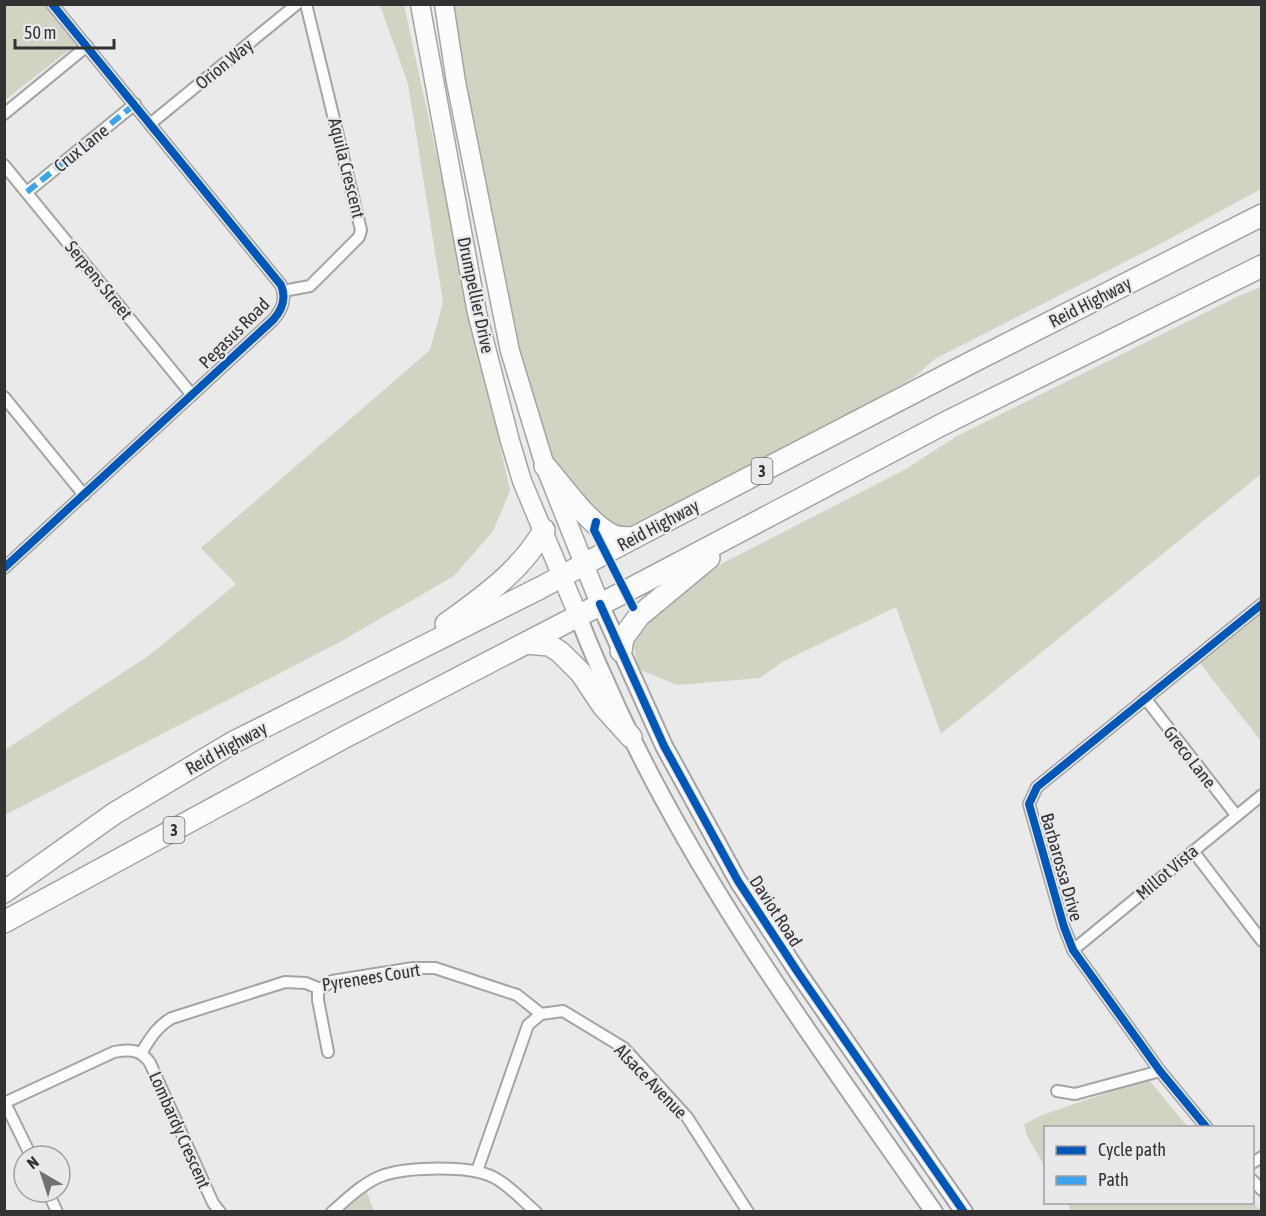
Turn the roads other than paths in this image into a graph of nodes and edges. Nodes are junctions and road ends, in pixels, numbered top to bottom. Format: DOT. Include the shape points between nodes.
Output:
graph roads {
  1 [pos="297,4"];
  2 [pos="306,4"];
  3 [pos="420,4"];
  4 [pos="444,4"];
  5 [pos="59,7"];
  6 [pos="87,46"];
  7 [pos="135,104"];
  8 [pos="4,114"];
  9 [pos="150,124"];
  10 [pos="4,165"];
  11 [pos="27,192"];
  12 [pos="1262,215"];
  13 [pos="1262,267"];
  14 [pos="283,291"];
  15 [pos="192,395"];
  16 [pos="4,398"];
  17 [pos="545,466"];
  18 [pos="84,495"];
  19 [pos="544,530"];
  20 [pos="742,531"];
  21 [pos="633,538"];
  22 [pos="584,565"];
  23 [pos="4,568"];
  24 [pos="562,577"];
  25 [pos="600,604"];
  26 [pos="1262,604"];
  27 [pos="578,615"];
  28 [pos="526,642"];
  29 [pos="621,651"];
  30 [pos="1145,698"];
  31 [pos="631,737"];
  32 [pos="232,743"];
  33 [pos="1262,795"];
  34 [pos="1236,815"];
  35 [pos="1193,851"];
  36 [pos="4,892"];
  37 [pos="4,922"];
  38 [pos="1262,941"];
  39 [pos="1073,950"];
  40 [pos="320,989"];
  41 [pos="541,1014"];
  42 [pos="328,1052"];
  43 [pos="141,1053"];
  44 [pos="1160,1071"];
  45 [pos="1057,1091"];
  46 [pos="5,1103"];
  47 [pos="1205,1126"];
  48 [pos="24,1144"];
  49 [pos="477,1171"];
  50 [pos="220,1212"];
  51 [pos="332,1212"];
  52 [pos="536,1212"];
  53 [pos="748,1212"];
  54 [pos="934,1212"];
  55 [pos="964,1212"];
  1 -- 9 [label="street, Orion Way"];
  2 -- 14 [label="street, Aquila Crescent" via="361,230 359,237 310,286"];
  3 -- 19 [label="main road, Drumpellier Drive" via="477,313 522,481"];
  4 -- 17 [label="main road, Drumpellier Drive" via="503,323"];
  5 -- 6 [label="street, Pegasus Road"];
  6 -- 7 [label="street, Pegasus Road"];
  6 -- 8 [label="street"];
  7 -- 9 [label="street, Pegasus Road"];
  7 -- 11 [label="street, Crux Lane"];
  9 -- 14 [label="street, Pegasus Road"];
  10 -- 11 [label="street, Serpens Street"];
  11 -- 15 [label="street, Serpens Street"];
  12 -- 21 [label="highway, Reid Highway / 3"];
  13 -- 20 [label="highway, 3" via="943,424"];
  14 -- 15 [label="street, Pegasus Road" via="283,303 273,321"];
  15 -- 18 [label="street, Pegasus Road"];
  16 -- 18 [label="street"];
  17 -- 21 [label="highway" via="598,525 613,535"];
  17 -- 22 [label="main road, Drumpellier Drive"];
  18 -- 23 [label="street, Pegasus Road"];
  19 -- 24 [label="main road, Drumpellier Drive"];
  19 -- 32 [label="highway" via="521,563 446,624 265,713"];
  20 -- 25 [label="highway, 3"];
  20 -- 29 [label="highway" via="639,616 623,638"];
  21 -- 22 [label="highway, Reid Highway / 3"];
  22 -- 24 [label="highway, Reid Highway / 3"];
  22 -- 25 [label="main road, Drumpellier Drive"];
  24 -- 27 [label="main road, Drumpellier Drive"];
  24 -- 32 [label="highway, Reid Highway / 3"];
  25 -- 27 [label="highway, 3"];
  25 -- 29 [label="street, Daviot Road"];
  26 -- 30 [label="street, Barbarossa Drive"];
  27 -- 28 [label="highway, 3"];
  27 -- 31 [label="street"];
  28 -- 31 [label="highway" via="549,645 560,652"];
  28 -- 37 [label="highway, 3"];
  29 -- 55 [label="street, Daviot Road" via="664,746 738,881"];
  30 -- 34 [label="street, Greco Lane"];
  30 -- 39 [label="street, Barbarossa Drive" via="1031,796 1031,815"];
  31 -- 54 [label="street" via="682,835 754,953"];
  32 -- 36 [label="highway, Reid Highway / 3" via="115,813"];
  33 -- 34 [label="street, Millot Vista"];
  34 -- 35 [label="street, Millot Vista"];
  35 -- 38 [label="street"];
  35 -- 39 [label="street, Millot Vista"];
  39 -- 44 [label="street, Barbarossa Drive"];
  40 -- 41 [label="street, Pyrenees Court" via="332,981 435,968 517,995"];
  40 -- 42 [label="street" via="318,1000"];
  40 -- 43 [label="street, Pyrenees Court" via="306,983 285,982 172,1018 156,1030"];
  41 -- 49 [label="street" via="528,1025"];
  41 -- 53 [label="street, Alsace Avenue" via="562,1011 624,1048 687,1117"];
  43 -- 46 [label="street, Lombardy Crescent" via="127,1049 114,1052"];
  43 -- 50 [label="street, Lombardy Crescent" via="150,1063"];
  44 -- 45 [label="street" via="1076,1094"];
  44 -- 47 [label="street, Barbarossa Drive"];
  46 -- 48 [label="street"];
  49 -- 51 [label="street" via="406,1171 384,1175 364,1185"];
  49 -- 52 [label="street" via="495,1177"];
}
